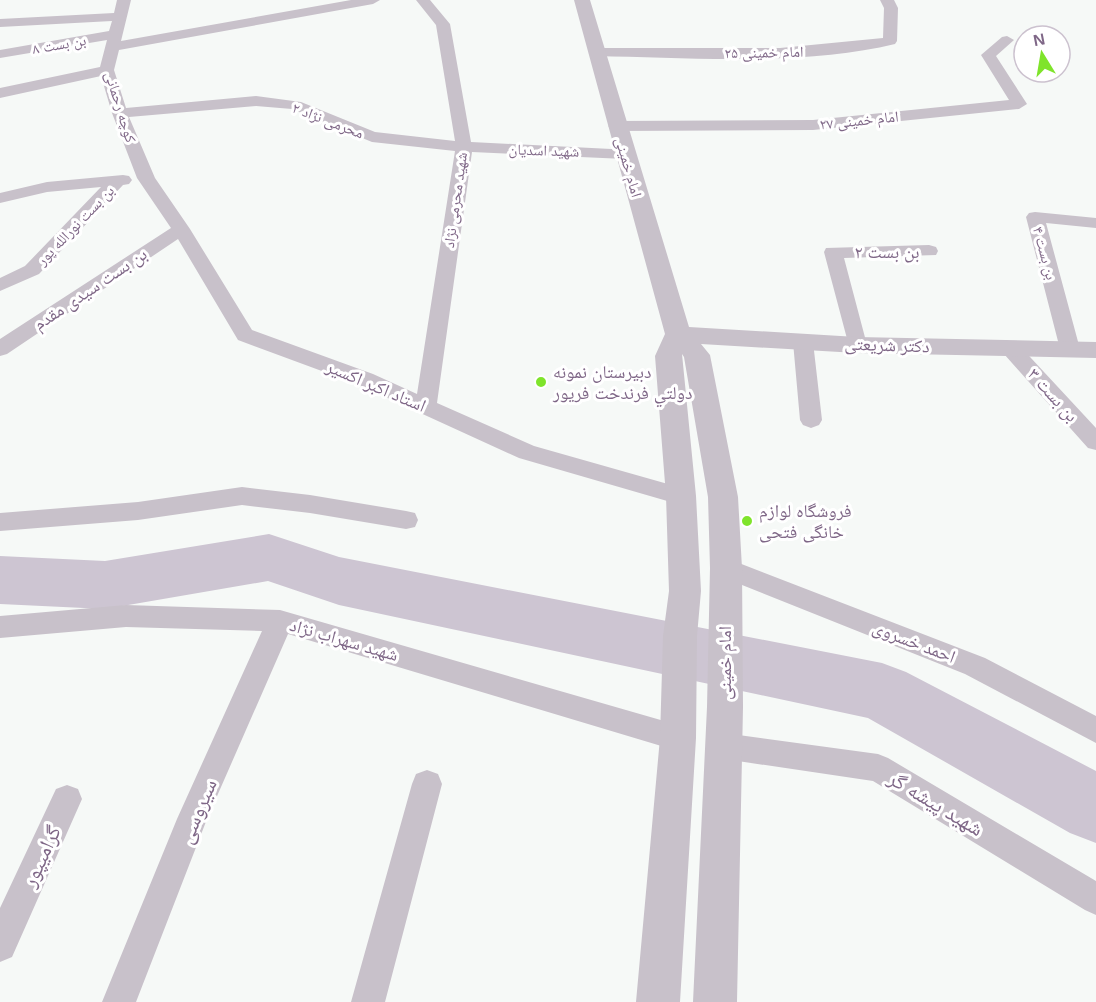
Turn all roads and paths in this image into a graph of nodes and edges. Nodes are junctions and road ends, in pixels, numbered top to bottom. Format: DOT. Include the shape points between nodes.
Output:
graph roads {
  1 [pos="124,0"];
  2 [pos="373,0"];
  3 [pos="423,0"];
  4 [pos="582,0"];
  5 [pos="887,0"];
  6 [pos="119,17"];
  7 [pos="0,23"];
  8 [pos="115,40"];
  9 [pos="1007,40"];
  10 [pos="596,52"];
  11 [pos="0,54"];
  12 [pos="107,70"];
  13 [pos="0,93"];
  14 [pos="120,113"];
  15 [pos="616,126"];
  16 [pos="464,147"];
  17 [pos="625,154"];
  18 [pos="146,178"];
  19 [pos="117,181"];
  20 [pos="0,198"];
  21 [pos="1096,223"];
  22 [pos="181,229"];
  23 [pos="929,251"];
  24 [pos="0,285"];
  25 [pos="678,334"];
  26 [pos="803,342"];
  27 [pos="857,345"];
  28 [pos="1011,348"];
  29 [pos="0,349"];
  30 [pos="1070,349"];
  31 [pos="1096,350"];
  32 [pos="426,406"];
  33 [pos="810,420"];
  34 [pos="1096,442"];
  35 [pos="681,496"];
  36 [pos="405,520"];
  37 [pos="0,522"];
  38 [pos="726,583"];
  39 [pos="280,621"];
  40 [pos="0,627"];
  41 [pos="678,720"];
  42 [pos="1096,730"];
  43 [pos="724,747"];
  44 [pos="427,784"];
  45 [pos="67,799"];
  46 [pos="1096,899"];
  47 [pos="0,945"];
  48 [pos="119,1002"];
  49 [pos="368,1002"];
  50 [pos="658,1002"];
  51 [pos="715,1002"];
  1 -- 6 [label="street, کوچه رحمانی"];
  2 -- 8 [label="street, بن بست ۸"];
  3 -- 16 [label="street, شهید محرمی نژاد" via="443,24"];
  4 -- 10 [label="street, امام خمینی"];
  5 -- 10 [label="street, امام خمینی ۲۵" via="891,8 890,41 772,54"];
  6 -- 7 [label="street"];
  6 -- 8 [label="street, کوچه رحمانی"];
  8 -- 11 [label="street, بن بست ۸"];
  8 -- 12 [label="street, کوچه رحمانی"];
  9 -- 15 [label="street, امام خمینی ۲۷" via="988,56 1019,104 813,125"];
  10 -- 15 [label="street, امام خمینی"];
  12 -- 13 [label="street"];
  12 -- 14 [label="street, کوچه رحمانی"];
  14 -- 16 [label="street, محرمی نژاد ۲" via="256,101 295,105 372,137"];
  14 -- 18 [label="street, کوچه رحمانی"];
  15 -- 17 [label="street, امام خمینی"];
  16 -- 17 [label="street, شهید اسدیان"];
  16 -- 32 [label="street, شهید محرمی نژاد"];
  17 -- 25 [label="street, امام خمینی"];
  18 -- 19 [label="street"];
  18 -- 22 [label="street, استاد اکبر اکسیر"];
  19 -- 20 [label="street" via="46,187"];
  19 -- 24 [label="street, بن بست نورالله پور" via="32,270"];
  21 -- 30 [label="street, بن بست ۴" via="1035,217"];
  22 -- 29 [label="street, بن بست سیدی مقدم"];
  22 -- 32 [label="street, استاد اکبر اکسیر" via="245,335"];
  23 -- 27 [label="street, بن بست ۲" via="833,252"];
  25 -- 26 [label="street, دکتر شریعتی"];
  25 -- 35 [label="street" via="668,356"];
  25 -- 38 [label="street, امام خمینی" via="697,355 723,497"];
  26 -- 27 [label="street, دکتر شریعتی"];
  26 -- 33 [label="street"];
  27 -- 28 [label="street, دکتر شریعتی"];
  28 -- 30 [label="street, دکتر شریعتی"];
  28 -- 34 [label="street, بن بست ۳"];
  30 -- 31 [label="street, دکتر شریعتی"];
  32 -- 35 [label="street, استاد اکبر اکسیر" via="526,452"];
  35 -- 41 [label="street" via="685,591"];
  36 -- 37 [label="street" via="242,496 138,511"];
  38 -- 42 [label="street, احمد خسروی" via="975,666"];
  38 -- 43 [label="street, امام خمینی"];
  39 -- 40 [label="street, شهید سهراب نژاد" via="126,616"];
  39 -- 41 [label="street, شهید سهراب نژاد"];
  39 -- 48 [label="street, سیروسی" via="192,819"];
  41 -- 50 [label="street"];
  43 -- 46 [label="street, شهید پیشه گر" via="878,768"];
  43 -- 51 [label="street, امام خمینی"];
  44 -- 49 [label="street"];
  45 -- 47 [label="street, گرامیپور"];
}
